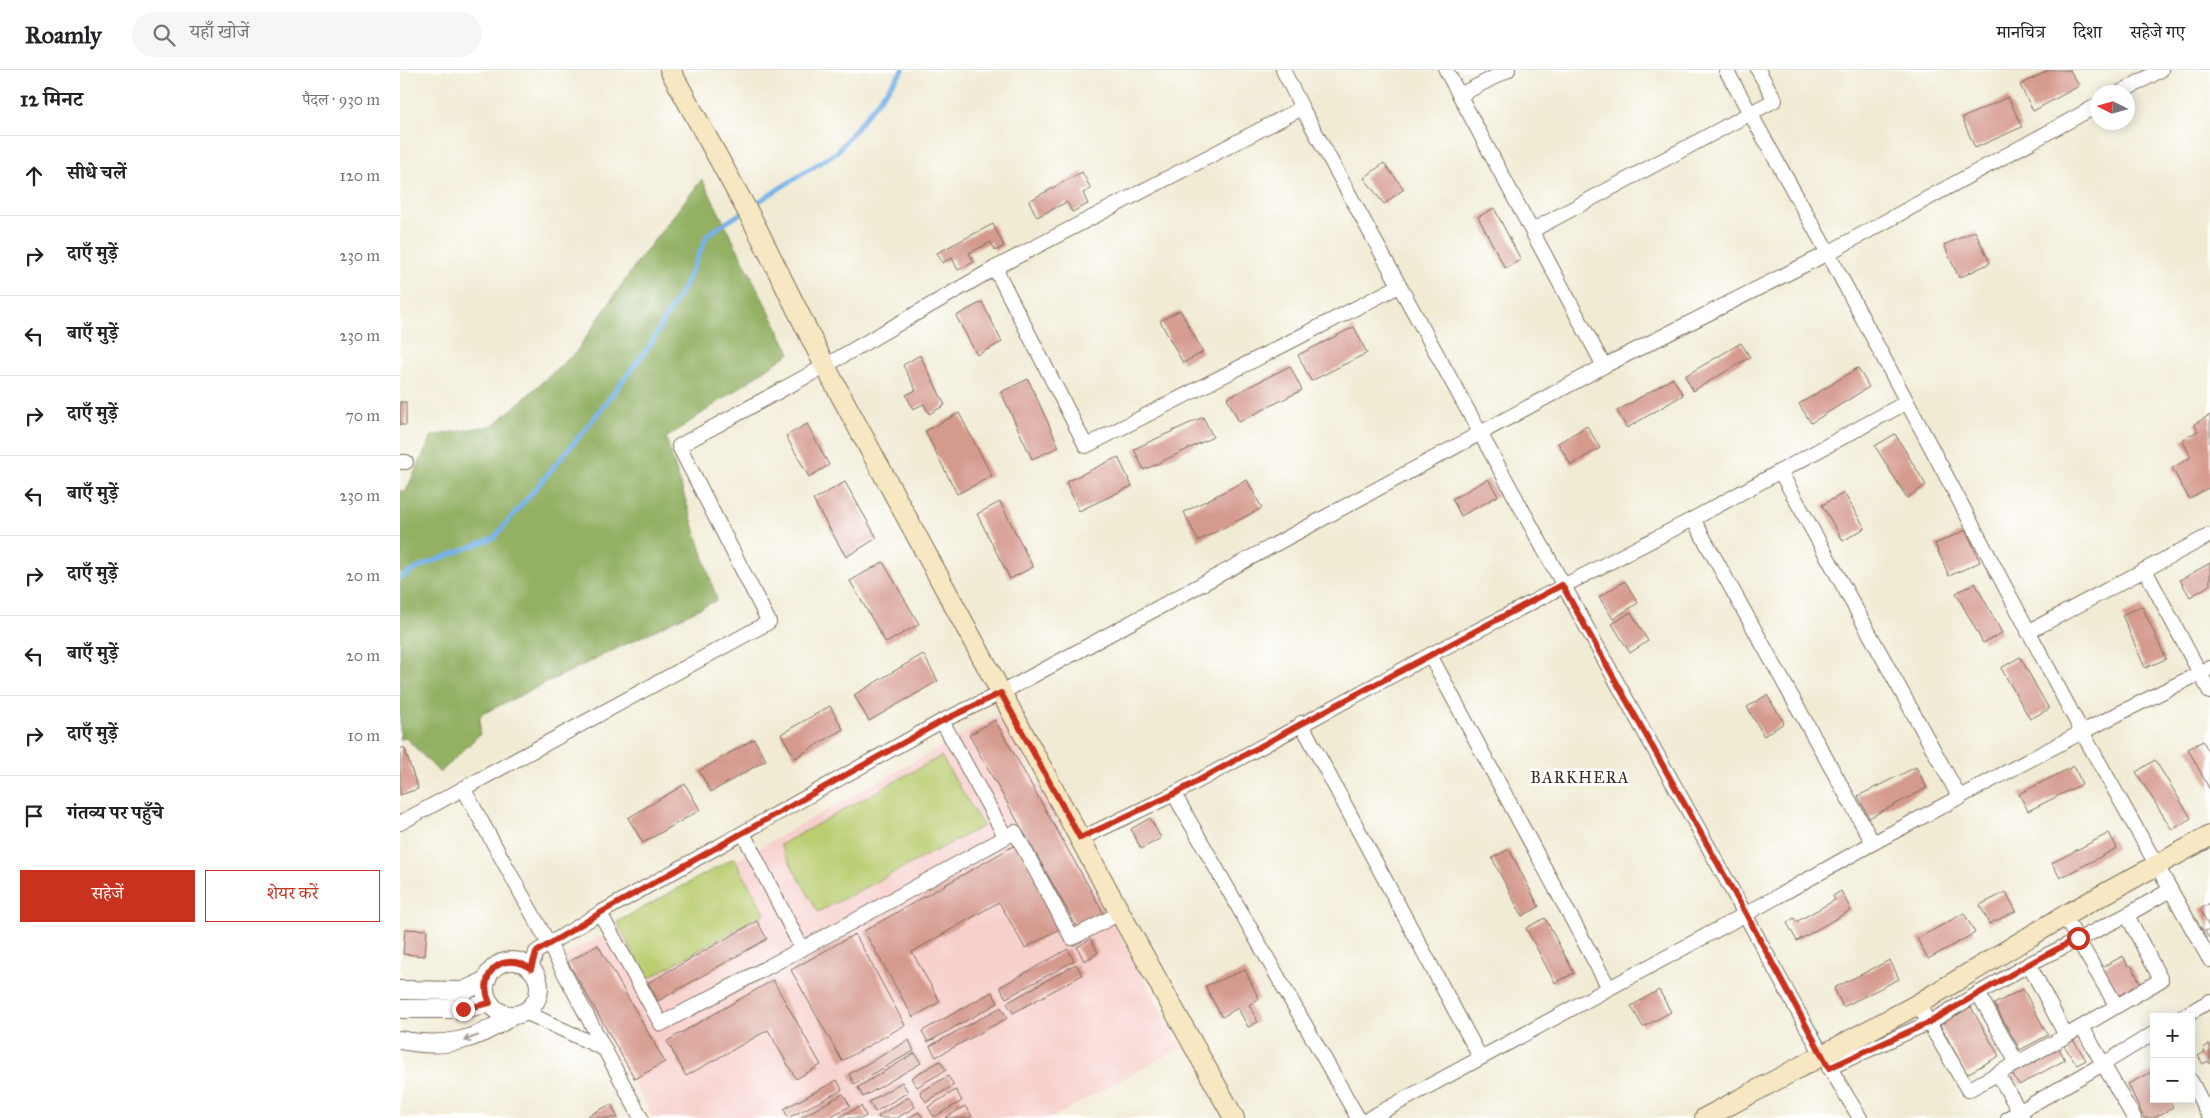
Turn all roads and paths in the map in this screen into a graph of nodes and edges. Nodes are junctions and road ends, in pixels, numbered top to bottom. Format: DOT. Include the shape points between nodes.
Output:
graph roads {
  1 [pos="670,70"];
  2 [pos="1283,70"];
  3 [pos="1446,70"];
  4 [pos="1508,70"];
  5 [pos="1726,70"];
  6 [pos="1758,70"];
  7 [pos="2162,70"];
  8 [pos="2133,85"];
  9 [pos="1460,95"];
  10 [pos="1302,108"];
  11 [pos="2090,109"];
  12 [pos="1750,114"];
  13 [pos="1533,230"];
  14 [pos="1828,253"];
  15 [pos="995,268"];
  16 [pos="1399,286"];
  17 [pos="825,366"];
  18 [pos="1604,366"];
  19 [pos="1907,402"];
  20 [pos="1480,435"];
  21 [pos="1780,471"];
  22 [pos="1693,519"];
  23 [pos="2210,535"];
  24 [pos="2145,570"];
  25 [pos="1562,585"];
  26 [pos="2028,632"];
  27 [pos="1430,655"];
  28 [pos="2205,671"];
  29 [pos="2210,692"];
  30 [pos="1001,693"];
  31 [pos="942,721"];
  32 [pos="1301,724"];
  33 [pos="2082,732"];
  34 [pos="463,788"];
  35 [pos="1174,794"];
  36 [pos="1960,798"];
  37 [pos="400,823"];
  38 [pos="743,833"];
  39 [pos="1005,836"];
  40 [pos="2210,836"];
  41 [pos="1080,838"];
  42 [pos="1873,843"];
  43 [pos="2158,865"];
  44 [pos="2170,890"];
  45 [pos="600,913"];
  46 [pos="1120,913"];
  47 [pos="1746,914"];
  48 [pos="2127,915"];
  49 [pos="2064,916"];
  50 [pos="2078,938"];
  51 [pos="549,944"];
  52 [pos="802,949"];
  53 [pos="2210,960"];
  54 [pos="2029,964"];
  55 [pos="531,969"];
  56 [pos="487,979"];
  57 [pos="1609,988"];
  58 [pos="400,990"];
  59 [pos="1978,993"];
  60 [pos="2210,1002"];
  61 [pos="490,1003"];
  62 [pos="1918,1004"];
  63 [pos="2116,1006"];
  64 [pos="400,1009"];
  65 [pos="519,1013"];
  66 [pos="2189,1013"];
  67 [pos="1928,1023"];
  68 [pos="2082,1027"];
  69 [pos="2150,1035"];
  70 [pos="2066,1036"];
  71 [pos="400,1040"];
  72 [pos="602,1048"];
  73 [pos="1480,1057"];
  74 [pos="1825,1061"];
  75 [pos="2017,1064"];
  76 [pos="2103,1064"];
  77 [pos="1998,1074"];
  78 [pos="2195,1090"];
  79 [pos="2017,1116"];
  80 [pos="641,1118"];
  81 [pos="1234,1118"];
  82 [pos="1358,1118"];
  83 [pos="1370,1118"];
  84 [pos="1705,1118"];
  85 [pos="1860,1118"];
  86 [pos="2134,1118"];
  87 [pos="2210,1118"];
  1 -- 17 [label="main road" via="754,223"];
  2 -- 10 [label="street"];
  3 -- 9 [label="street"];
  4 -- 9 [label="street"];
  5 -- 12 [label="street"];
  6 -- 12 [label="street" via="1774,100"];
  7 -- 8 [label="street"];
  9 -- 13 [label="street"];
  10 -- 15 [label="street"];
  10 -- 16 [label="street"];
  11 -- 14 [label="street"];
  12 -- 13 [label="street"];
  12 -- 14 [label="street"];
  13 -- 18 [label="street"];
  14 -- 18 [label="street"];
  14 -- 19 [label="street"];
  15 -- 16 [label="street" via="1086,446"];
  15 -- 17 [label="street"];
  16 -- 20 [label="street"];
  17 -- 30 [label="main road"];
  17 -- 34 [label="street" via="679,446 769,622"];
  18 -- 20 [label="street"];
  19 -- 21 [label="street"];
  19 -- 26 [label="street"];
  20 -- 25 [label="street"];
  20 -- 30 [label="street"];
  21 -- 22 [label="street"];
  21 -- 36 [label="street"];
  22 -- 25 [label="street"];
  22 -- 42 [label="street"];
  23 -- 24 [label="street"];
  24 -- 26 [label="street"];
  24 -- 28 [label="street"];
  25 -- 27 [label="street"];
  25 -- 47 [label="street"];
  26 -- 33 [label="street"];
  27 -- 32 [label="street"];
  27 -- 57 [label="street"];
  28 -- 29 [label="street"];
  28 -- 33 [label="street"];
  30 -- 31 [label="street"];
  30 -- 41 [label="main road"];
  31 -- 38 [label="street"];
  31 -- 39 [label="street"];
  32 -- 35 [label="street"];
  32 -- 73 [label="street"];
  33 -- 36 [label="street"];
  33 -- 43 [label="street"];
  34 -- 37 [label="street"];
  34 -- 51 [label="street"];
  35 -- 41 [label="street"];
  35 -- 82 [label="street"];
  36 -- 42 [label="street"];
  38 -- 45 [label="street"];
  38 -- 52 [label="street"];
  39 -- 46 [label="street" via="1014,832 1072,938"];
  39 -- 52 [label="street"];
  40 -- 43 [label="main road"];
  41 -- 46 [label="main road"];
  42 -- 47 [label="street"];
  43 -- 44 [label="street"];
  43 -- 49 [label="main road"];
  44 -- 48 [label="street"];
  44 -- 53 [label="street"];
  45 -- 51 [label="street"];
  45 -- 52 [label="street" via="660,1024"];
  46 -- 81 [label="main road"];
  47 -- 57 [label="street"];
  47 -- 74 [label="street"];
  48 -- 50 [label="street"];
  48 -- 63 [label="street" via="2161,980"];
  49 -- 50 [label="street"];
  49 -- 62 [label="main road"];
  50 -- 54 [label="street"];
  50 -- 63 [label="street"];
  51 -- 55 [label="street" via="536,952"];
  51 -- 72 [label="street"];
  54 -- 59 [label="street"];
  54 -- 70 [label="street"];
  55 -- 56 [label="street" via="515,961 506,962 491,971"];
  55 -- 65 [label="street" via="539,983 537,1000"];
  56 -- 58 [label="street" via="462,991"];
  56 -- 61 [label="street"];
  57 -- 73 [label="street"];
  59 -- 67 [label="street"];
  59 -- 75 [label="street"];
  60 -- 66 [label="street"];
  61 -- 64 [label="street" via="463,1009"];
  61 -- 65 [label="street" via="504,1014"];
  62 -- 67 [label="street"];
  62 -- 74 [label="main road"];
  63 -- 68 [label="street"];
  65 -- 71 [label="street, one-way" via="467,1040 418,1044"];
  65 -- 72 [label="street"];
  67 -- 74 [label="street"];
  67 -- 77 [label="street" via="1968,1090"];
  68 -- 70 [label="street"];
  68 -- 76 [label="street"];
  69 -- 76 [label="street"];
  70 -- 75 [label="street"];
  72 -- 80 [label="street"];
  73 -- 83 [label="street"];
  74 -- 84 [label="main road"];
  74 -- 85 [label="street"];
  75 -- 77 [label="street"];
  76 -- 79 [label="street"];
  76 -- 86 [label="street"];
  77 -- 79 [label="street"];
  78 -- 87 [label="street"];
}
